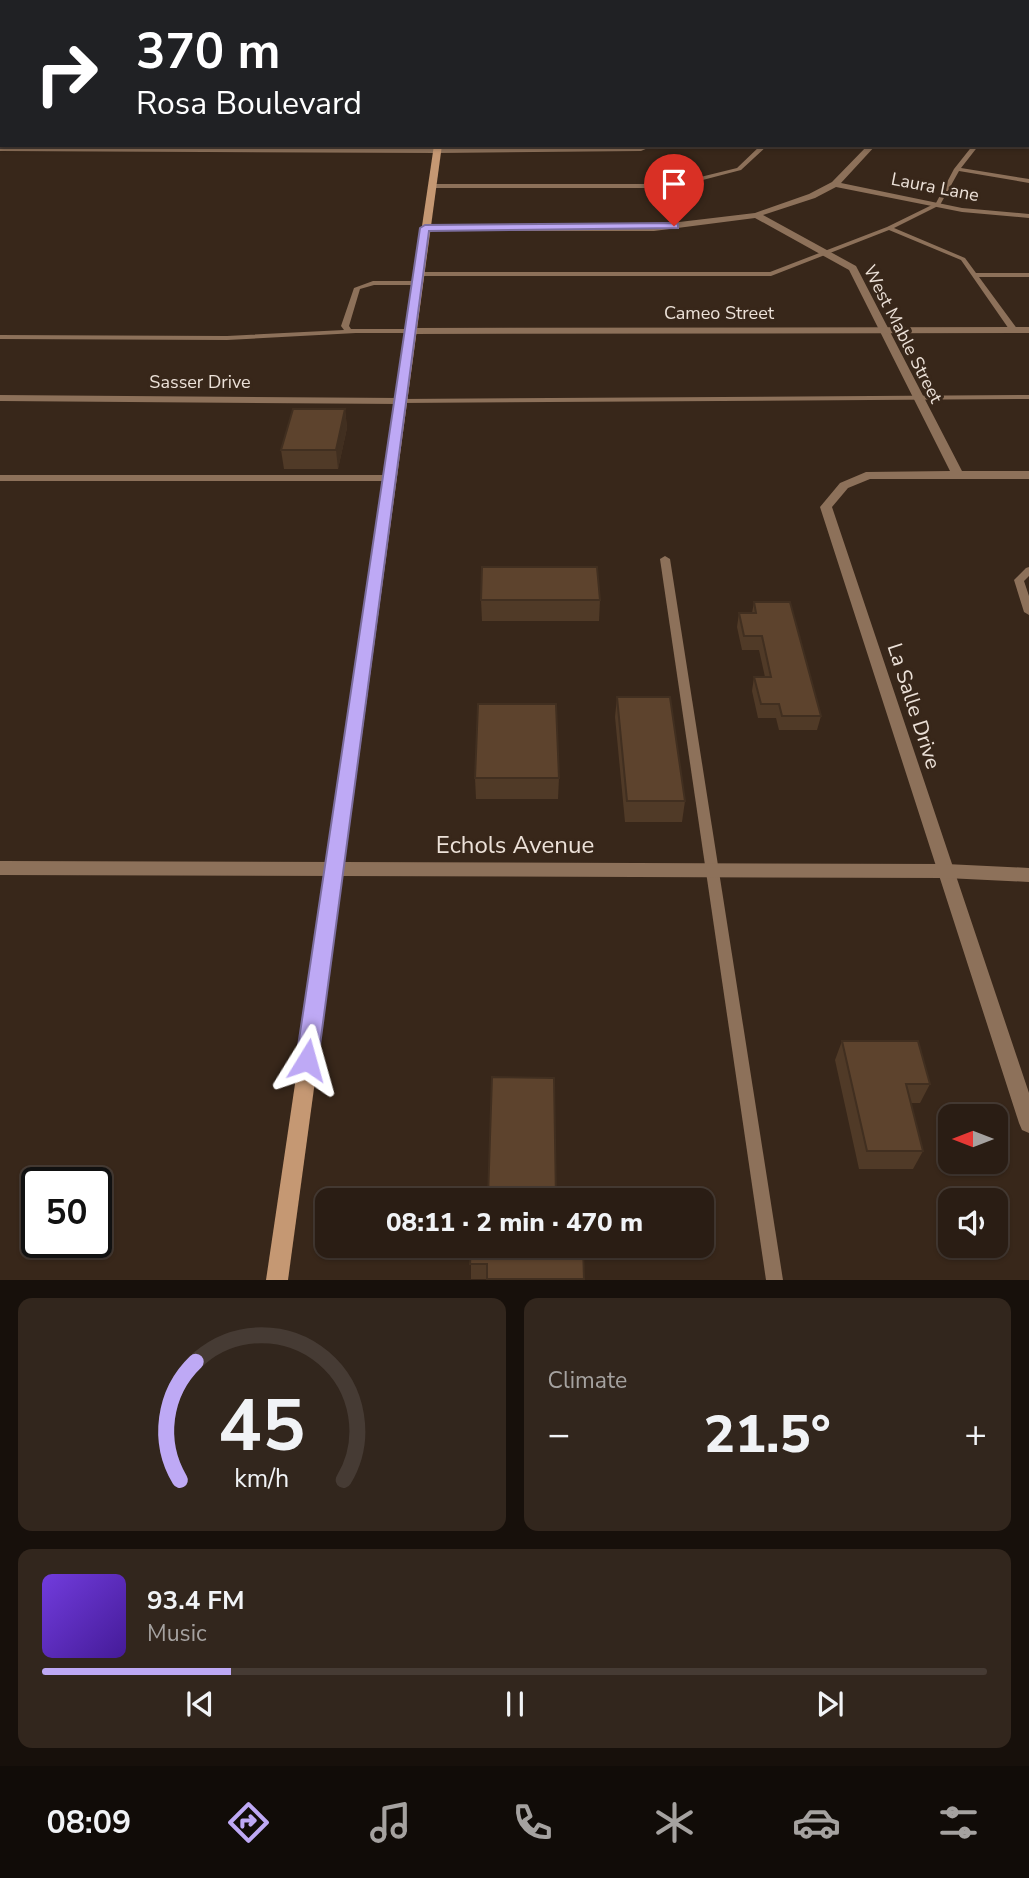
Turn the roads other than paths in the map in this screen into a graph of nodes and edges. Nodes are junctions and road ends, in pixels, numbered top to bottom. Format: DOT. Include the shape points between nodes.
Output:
graph roads {
  1 [pos="646,147"];
  2 [pos="763,147"];
  3 [pos="870,147"];
  4 [pos="974,147"];
  5 [pos="52,148"];
  6 [pos="437,148"];
  7 [pos="0,149"];
  8 [pos="957,169"];
  9 [pos="1029,181"];
  10 [pos="835,184"];
  11 [pos="432,186"];
  12 [pos="937,204"];
  13 [pos="756,215"];
  14 [pos="1029,216"];
  15 [pos="425,228"];
  16 [pos="889,228"];
  17 [pos="824,252"];
  18 [pos="975,275"];
  19 [pos="1029,275"];
  20 [pos="417,279"];
  21 [pos="885,330"];
  22 [pos="1014,330"];
  23 [pos="1029,330"];
  24 [pos="410,331"];
  25 [pos="353,332"];
  26 [pos="0,337"];
  27 [pos="918,397"];
  28 [pos="1029,397"];
  29 [pos="0,398"];
  30 [pos="400,401"];
  31 [pos="957,475"];
  32 [pos="1029,475"];
  33 [pos="0,478"];
  34 [pos="391,478"];
  35 [pos="665,559"];
  36 [pos="1029,570"];
  37 [pos="1029,612"];
  38 [pos="0,867"];
  39 [pos="334,868"];
  40 [pos="712,870"];
  41 [pos="946,872"];
  42 [pos="1029,875"];
  43 [pos="1029,1123"];
  44 [pos="277,1279"];
  45 [pos="775,1279"];
  1 -- 6 [label="street"];
  2 -- 11 [label="lane" via="739,169 673,186"];
  3 -- 10 [label="street"];
  4 -- 8 [label="lane"];
  5 -- 6 [label="street"];
  5 -- 7 [label="street"];
  6 -- 11 [label="main road"];
  8 -- 9 [label="lane"];
  8 -- 12 [label="lane"];
  10 -- 12 [label="street, Laura Lane"];
  10 -- 13 [label="street"];
  11 -- 15 [label="main road"];
  12 -- 14 [label="street, Laura Lane" via="962,211"];
  12 -- 16 [label="lane"];
  13 -- 15 [label="street" via="654,228"];
  13 -- 17 [label="street, West Mable Street"];
  15 -- 20 [label="main road"];
  16 -- 17 [label="lane"];
  16 -- 18 [label="lane" via="964,259"];
  17 -- 20 [label="lane" via="771,274"];
  17 -- 21 [label="street, West Mable Street" via="853,268"];
  18 -- 19 [label="lane"];
  18 -- 22 [label="lane"];
  20 -- 24 [label="main road"];
  20 -- 25 [label="lane" via="357,288 345,326"];
  21 -- 22 [label="street, Cameo Street"];
  21 -- 24 [label="street, Cameo Street"];
  21 -- 27 [label="street, West Mable Street"];
  22 -- 23 [label="street, Cameo Street"];
  24 -- 25 [label="lane"];
  24 -- 30 [label="main road"];
  25 -- 26 [label="lane" via="227,338"];
  27 -- 28 [label="lane"];
  27 -- 30 [label="lane"];
  27 -- 31 [label="street, West Mable Street"];
  29 -- 30 [label="street, Sasser Drive"];
  30 -- 34 [label="main road"];
  31 -- 32 [label="street, La Salle Drive"];
  31 -- 41 [label="street, La Salle Drive" via="870,475 837,489 826,506"];
  33 -- 34 [label="lane"];
  34 -- 39 [label="main road"];
  35 -- 40 [label="lane"];
  36 -- 37 [label="lane" via="1019,580"];
  38 -- 39 [label="street, Echols Avenue"];
  39 -- 40 [label="street, Echols Avenue"];
  39 -- 44 [label="main road"];
  40 -- 41 [label="street, Echols Avenue"];
  40 -- 45 [label="lane"];
  41 -- 42 [label="street, Echols Avenue"];
  41 -- 43 [label="street, La Salle Drive"];
}
